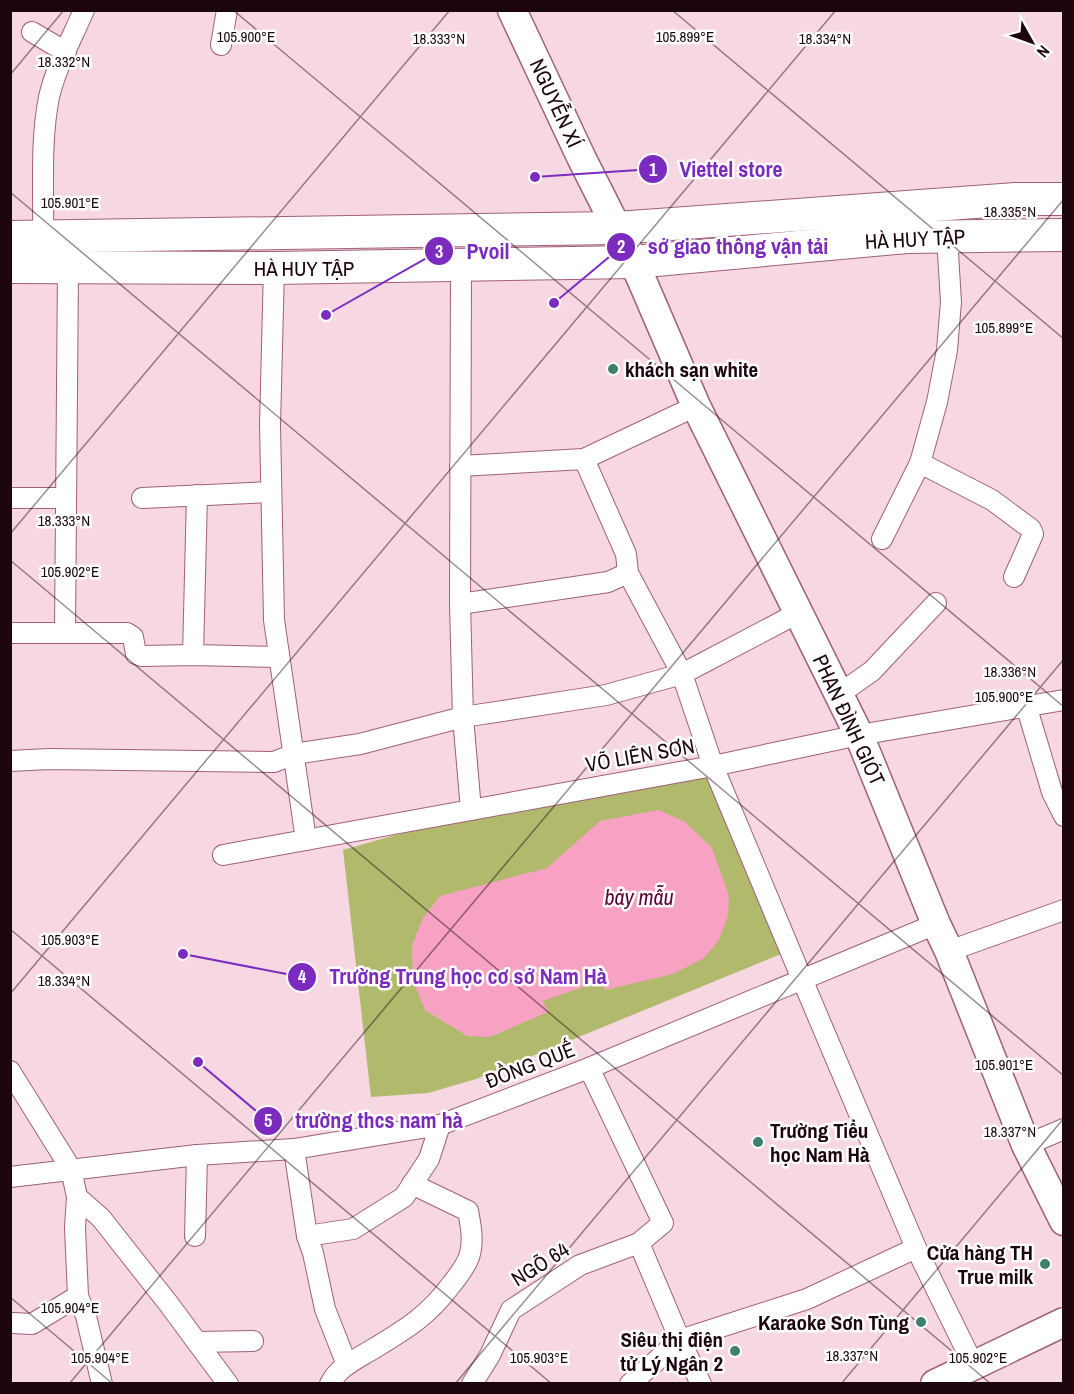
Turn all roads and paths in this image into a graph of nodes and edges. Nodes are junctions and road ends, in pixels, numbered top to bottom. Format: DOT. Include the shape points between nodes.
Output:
graph roads {
  1 [pos="84,10"];
  2 [pos="227,10"];
  3 [pos="512,10"];
  4 [pos="32,32"];
  5 [pos="221,45"];
  6 [pos="66,52"];
  7 [pos="1064,198"];
  8 [pos="617,228"];
  9 [pos="1064,235"];
  10 [pos="10,237"];
  11 [pos="44,237"];
  12 [pos="946,237"];
  13 [pos="634,262"];
  14 [pos="461,266"];
  15 [pos="10,267"];
  16 [pos="68,268"];
  17 [pos="274,268"];
  18 [pos="696,405"];
  19 [pos="584,459"];
  20 [pos="920,463"];
  21 [pos="460,466"];
  22 [pos="271,492"];
  23 [pos="197,495"];
  24 [pos="10,498"];
  25 [pos="65,498"];
  26 [pos="142,498"];
  27 [pos="882,539"];
  28 [pos="628,573"];
  29 [pos="1014,577"];
  30 [pos="936,603"];
  31 [pos="460,604"];
  32 [pos="798,613"];
  33 [pos="65,632"];
  34 [pos="10,633"];
  35 [pos="193,655"];
  36 [pos="279,657"];
  37 [pos="682,674"];
  38 [pos="838,695"];
  39 [pos="1064,699"];
  40 [pos="1026,705"];
  41 [pos="463,717"];
  42 [pos="859,735"];
  43 [pos="294,754"];
  44 [pos="10,760"];
  45 [pos="713,766"];
  46 [pos="471,810"];
  47 [pos="1064,816"];
  48 [pos="306,840"];
  49 [pos="223,855"];
  50 [pos="1064,910"];
  51 [pos="936,924"];
  52 [pos="949,951"];
  53 [pos="802,979"];
  54 [pos="589,1068"];
  55 [pos="10,1071"];
  56 [pos="440,1125"];
  57 [pos="1064,1129"];
  58 [pos="1026,1145"];
  59 [pos="294,1149"];
  60 [pos="197,1155"];
  61 [pos="71,1169"];
  62 [pos="10,1177"];
  63 [pos="412,1184"];
  64 [pos="77,1197"];
  65 [pos="1064,1221"];
  66 [pos="195,1236"];
  67 [pos="307,1236"];
  68 [pos="639,1243"];
  69 [pos="916,1248"];
  70 [pos="78,1296"];
  71 [pos="1064,1322"];
  72 [pos="13,1323"];
  73 [pos="680,1340"];
  74 [pos="253,1341"];
  75 [pos="197,1342"];
  76 [pos="347,1365"];
  77 [pos="972,1372"];
  78 [pos="102,1383"];
  79 [pos="228,1383"];
  80 [pos="330,1383"];
  81 [pos="472,1383"];
  82 [pos="630,1383"];
  83 [pos="701,1383"];
  84 [pos="935,1383"];
  1 -- 6 [label="street"];
  2 -- 5 [label="street"];
  3 -- 8 [label="street, NGUYỄN XÍ"];
  4 -- 6 [label="street"];
  6 -- 11 [label="street" via="50,95 44,135"];
  7 -- 8 [label="main road, HÀ HUY TẬP"];
  8 -- 11 [label="main road, HÀ HUY TẬP"];
  8 -- 13 [label="street, PHAN ĐÌNH GIÓT"];
  9 -- 12 [label="main road, HÀ HUY TẬP"];
  10 -- 11 [label="main road, HÀ HUY TẬP"];
  12 -- 13 [label="main road, HÀ HUY TẬP" via="907,237"];
  12 -- 20 [label="street" via="951,302 947,350"];
  13 -- 14 [label="main road, HÀ HUY TẬP"];
  13 -- 18 [label="street, PHAN ĐÌNH GIÓT"];
  14 -- 17 [label="main road, HÀ HUY TẬP"];
  14 -- 21 [label="street"];
  15 -- 16 [label="main road, HÀ HUY TẬP"];
  16 -- 17 [label="main road, HÀ HUY TẬP"];
  16 -- 25 [label="street"];
  17 -- 22 [label="street"];
  18 -- 19 [label="street"];
  18 -- 32 [label="street, PHAN ĐÌNH GIÓT"];
  19 -- 21 [label="street"];
  19 -- 28 [label="street" via="626,554"];
  20 -- 27 [label="street"];
  20 -- 29 [label="street" via="992,500 1031,529 1034,534"];
  21 -- 31 [label="street"];
  22 -- 23 [label="street"];
  22 -- 36 [label="street" via="274,620"];
  23 -- 26 [label="street"];
  23 -- 35 [label="street"];
  24 -- 25 [label="street"];
  25 -- 33 [label="street"];
  28 -- 31 [label="street" via="608,582"];
  28 -- 37 [label="street"];
  30 -- 38 [label="street" via="872,671"];
  31 -- 41 [label="street"];
  32 -- 37 [label="street"];
  32 -- 38 [label="street, PHAN ĐÌNH GIÓT"];
  33 -- 34 [label="street"];
  33 -- 35 [label="street" via="127,633 133,637 136,654 142,656"];
  35 -- 36 [label="street"];
  36 -- 43 [label="street"];
  37 -- 41 [label="street" via="606,695"];
  37 -- 45 [label="street"];
  38 -- 42 [label="street, PHAN ĐÌNH GIÓT"];
  39 -- 40 [label="street, VÕ LIÊN SƠN"];
  40 -- 42 [label="street, VÕ LIÊN SƠN"];
  40 -- 47 [label="street" via="1052,792"];
  41 -- 43 [label="street" via="360,744"];
  41 -- 46 [label="street"];
  42 -- 45 [label="street, VÕ LIÊN SƠN"];
  42 -- 51 [label="street, PHAN ĐÌNH GIÓT"];
  43 -- 44 [label="street" via="274,762"];
  43 -- 48 [label="street"];
  45 -- 46 [label="street, VÕ LIÊN SƠN"];
  45 -- 53 [label="street"];
  46 -- 48 [label="street, VÕ LIÊN SƠN"];
  48 -- 49 [label="street, VÕ LIÊN SƠN"];
  50 -- 52 [label="street"];
  51 -- 52 [label="street, PHAN ĐÌNH GIÓT"];
  51 -- 53 [label="street, ĐỒNG QUẾ"];
  52 -- 58 [label="street, PHAN ĐÌNH GIÓT"];
  53 -- 54 [label="street, ĐỒNG QUẾ"];
  53 -- 69 [label="street"];
  54 -- 56 [label="street, ĐỒNG QUẾ"];
  54 -- 68 [label="street, NGÕ 64" via="663,1223"];
  55 -- 61 [label="street"];
  56 -- 59 [label="street, ĐỒNG QUẾ"];
  56 -- 63 [label="street" via="429,1159"];
  57 -- 58 [label="street"];
  58 -- 65 [label="street, PHAN ĐÌNH GIÓT"];
  59 -- 60 [label="street, ĐỒNG QUẾ"];
  59 -- 67 [label="street"];
  60 -- 61 [label="street, ĐỒNG QUẾ"];
  60 -- 66 [label="street"];
  61 -- 62 [label="street, ĐỒNG QUẾ"];
  61 -- 64 [label="street"];
  63 -- 67 [label="street" via="404,1197 353,1229"];
  63 -- 76 [label="street" via="468,1211 472,1230 470,1256 437,1304 416,1322"];
  64 -- 70 [label="street"];
  64 -- 75 [label="street" via="101,1218"];
  67 -- 76 [label="street" via="325,1308"];
  68 -- 73 [label="street"];
  68 -- 81 [label="street, NGÕ 64" via="580,1265 511,1310"];
  69 -- 73 [label="street" via="807,1299"];
  69 -- 77 [label="street"];
  70 -- 72 [label="street" via="32,1324"];
  70 -- 78 [label="street"];
  71 -- 77 [label="street"];
  73 -- 82 [label="street"];
  73 -- 83 [label="street"];
  74 -- 75 [label="street"];
  75 -- 79 [label="street"];
  76 -- 80 [label="street"];
  77 -- 84 [label="street"];
}
